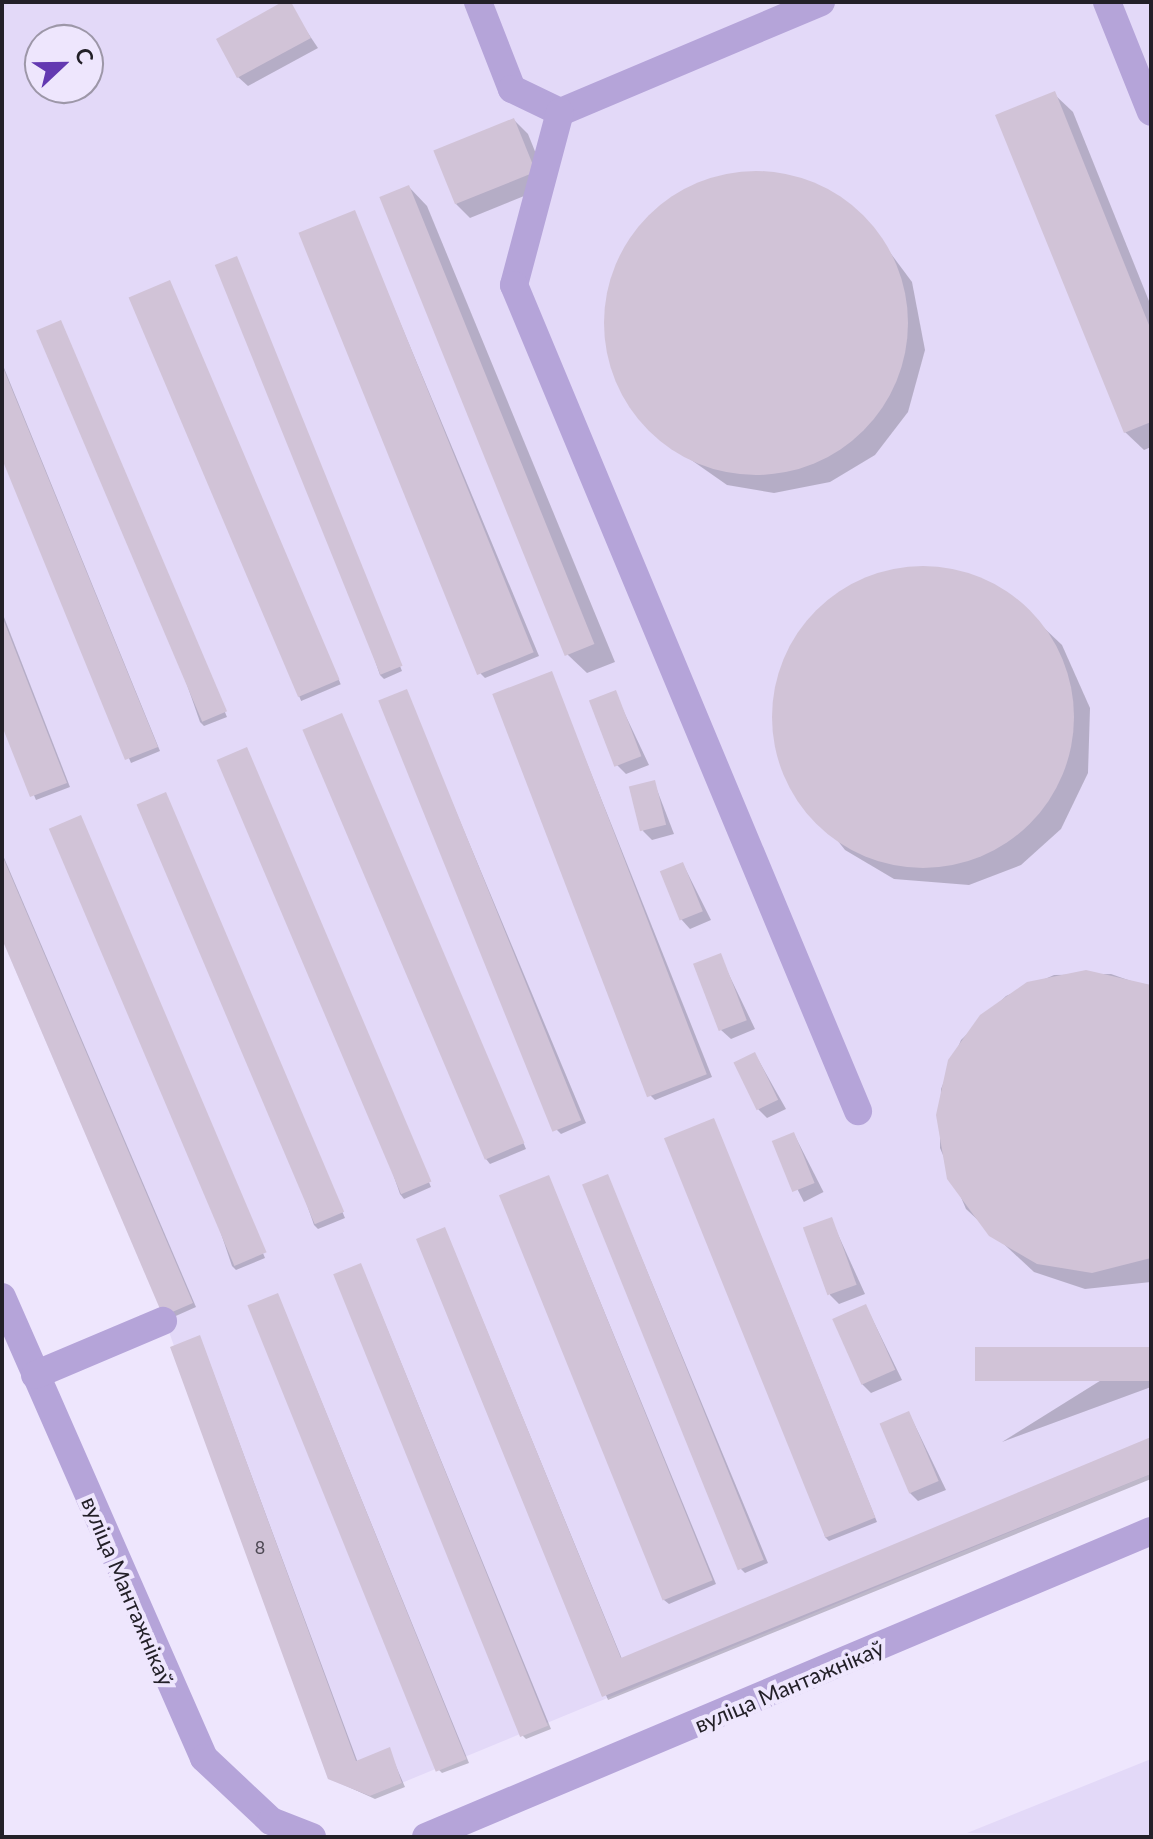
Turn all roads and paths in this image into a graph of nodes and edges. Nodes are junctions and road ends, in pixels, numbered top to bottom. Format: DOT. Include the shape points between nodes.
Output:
graph roads {
  1 [pos="478,2"];
  2 [pos="821,2"];
  3 [pos="1107,2"];
  4 [pos="560,112"];
  5 [pos="1151,112"];
  6 [pos="858,1111"];
  7 [pos="2,1297"];
  8 [pos="163,1321"];
  9 [pos="35,1375"];
  10 [pos="1151,1531"];
  11 [pos="312,1837"];
  12 [pos="426,1837"];
  1 -- 4 [label="street" via="512,89"];
  2 -- 4 [label="street"];
  3 -- 5 [label="street"];
  4 -- 6 [label="street" via="514,285"];
  7 -- 9 [label="street, вуліца Мантажнікаў"];
  8 -- 9 [label="street"];
  9 -- 11 [label="street, вуліца Мантажнікаў" via="204,1758 271,1821"];
  10 -- 12 [label="street, вуліца Мантажнікаў"];
}
